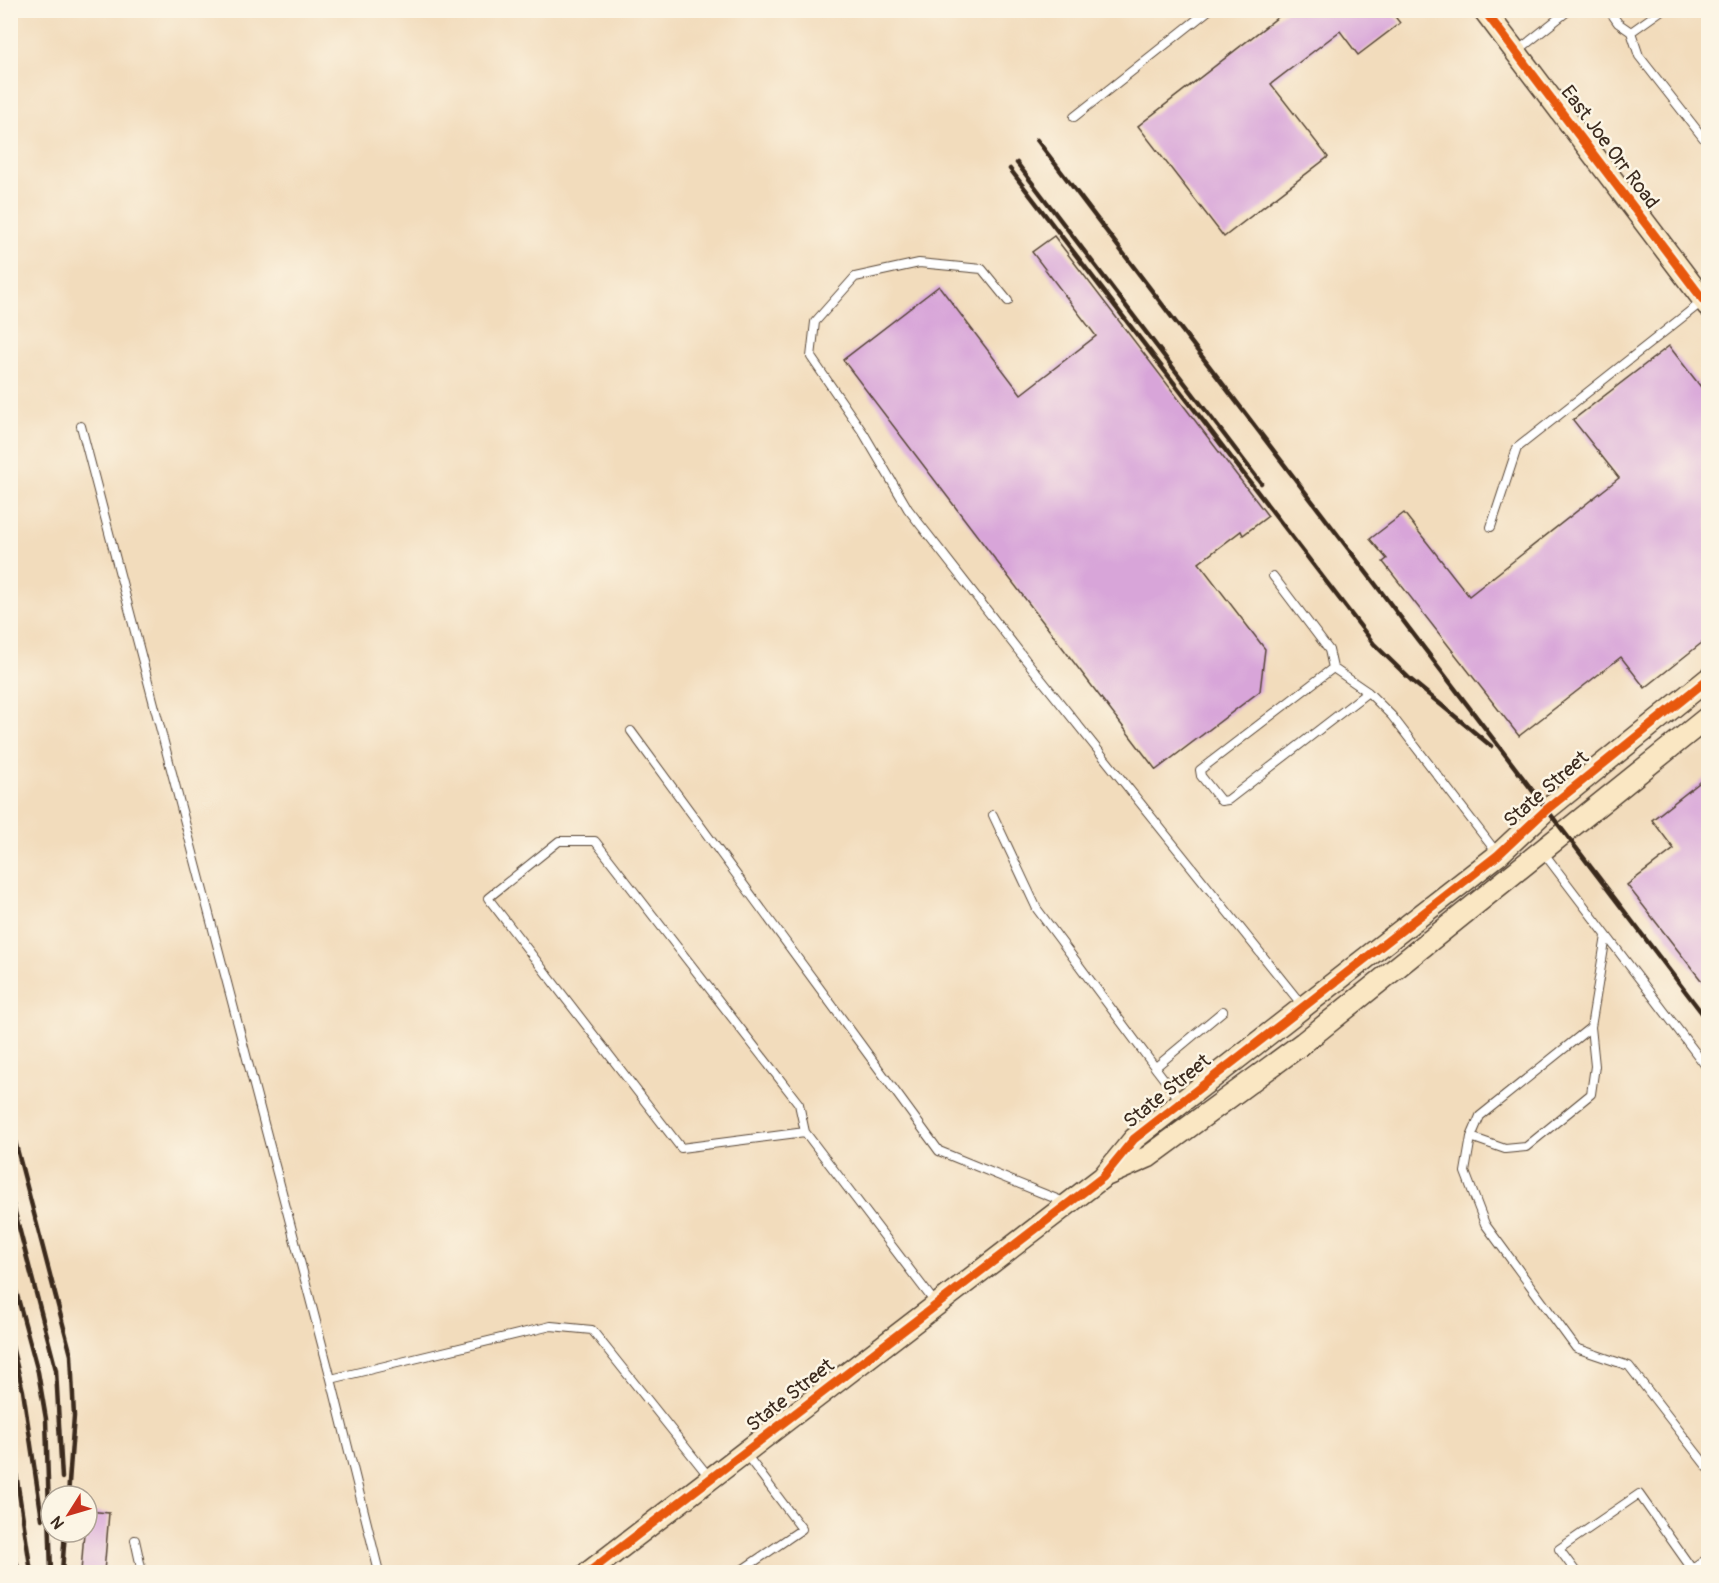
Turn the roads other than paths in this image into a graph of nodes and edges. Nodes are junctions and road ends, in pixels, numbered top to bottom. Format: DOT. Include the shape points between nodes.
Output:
graph roads {
  1 [pos="1209,10"];
  2 [pos="1484,10"];
  3 [pos="1569,10"];
  4 [pos="1609,10"];
  5 [pos="1662,10"];
  6 [pos="1631,32"];
  7 [pos="1515,52"];
  8 [pos="1074,117"];
  9 [pos="1708,144"];
  10 [pos="1008,301"];
  11 [pos="1706,303"];
  12 [pos="81,426"];
  13 [pos="1491,527"];
  14 [pos="1273,576"];
  15 [pos="1333,668"];
  16 [pos="1708,679"];
  17 [pos="1368,692"];
  18 [pos="1708,717"];
  19 [pos="631,731"];
  20 [pos="993,815"];
  21 [pos="1542,850"];
  22 [pos="1498,855"];
  23 [pos="1606,936"];
  24 [pos="1303,1006"];
  25 [pos="1223,1011"];
  26 [pos="1591,1027"];
  27 [pos="1708,1069"];
  28 [pos="1157,1070"];
  29 [pos="1181,1102"];
  30 [pos="805,1132"];
  31 [pos="1471,1137"];
  32 [pos="1103,1177"];
  33 [pos="1068,1204"];
  34 [pos="936,1305"];
  35 [pos="331,1379"];
  36 [pos="745,1453"];
  37 [pos="1708,1468"];
  38 [pos="711,1479"];
  39 [pos="135,1540"];
  40 [pos="1708,1558"];
  41 [pos="1690,1571"];
  42 [pos="142,1572"];
  43 [pos="379,1572"];
  44 [pos="589,1572"];
  45 [pos="739,1572"];
  46 [pos="1576,1572"];
  1 -- 8 [label="lane"];
  2 -- 7 [label="street, East Joe Orr Road"];
  3 -- 7 [label="lane"];
  4 -- 6 [label="lane"];
  5 -- 6 [label="lane"];
  6 -- 9 [label="lane" via="1639,56"];
  7 -- 11 [label="street, East Joe Orr Road"];
  10 -- 24 [label="lane" via="982,269 919,263 855,277 815,322 811,357 864,434 908,509"];
  11 -- 13 [label="lane" via="1517,448"];
  12 -- 35 [label="lane"];
  14 -- 15 [label="lane" via="1329,650"];
  15 -- 17 [label="lane"];
  15 -- 17 [label="lane" via="1200,770 1221,801 1228,800"];
  16 -- 22 [label="street, State Street" via="1546,810"];
  17 -- 22 [label="lane" via="1392,716"];
  18 -- 21 [label="street, State Street"];
  19 -- 33 [label="lane" via="939,1151"];
  20 -- 28 [label="lane" via="1037,909"];
  21 -- 23 [label="lane"];
  21 -- 32 [label="street, State Street" via="1303,1043 1148,1157"];
  22 -- 24 [label="street, State Street"];
  23 -- 26 [label="lane"];
  23 -- 27 [label="lane"];
  24 -- 29 [label="street, State Street"];
  25 -- 28 [label="lane" via="1161,1060"];
  26 -- 31 [label="lane" via="1480,1116"];
  26 -- 31 [label="lane" via="1595,1066 1591,1094 1526,1147 1505,1149"];
  28 -- 29 [label="lane"];
  29 -- 32 [label="street, State Street" via="1134,1139"];
  30 -- 30 [label="lane" via="800,1104 595,841 560,841 488,898 681,1148"];
  30 -- 34 [label="lane"];
  31 -- 37 [label="lane" via="1465,1172 1485,1224 1576,1348 1629,1366"];
  32 -- 33 [label="street, State Street"];
  33 -- 34 [label="street, State Street"];
  34 -- 36 [label="street, State Street"];
  35 -- 38 [label="lane" via="550,1326 592,1330"];
  35 -- 43 [label="lane"];
  36 -- 38 [label="street, State Street"];
  36 -- 45 [label="lane" via="802,1529"];
  38 -- 44 [label="street, State Street"];
  39 -- 42 [label="lane"];
  40 -- 41 [label="lane"];
  41 -- 46 [label="lane" via="1639,1494 1559,1549"];
}
